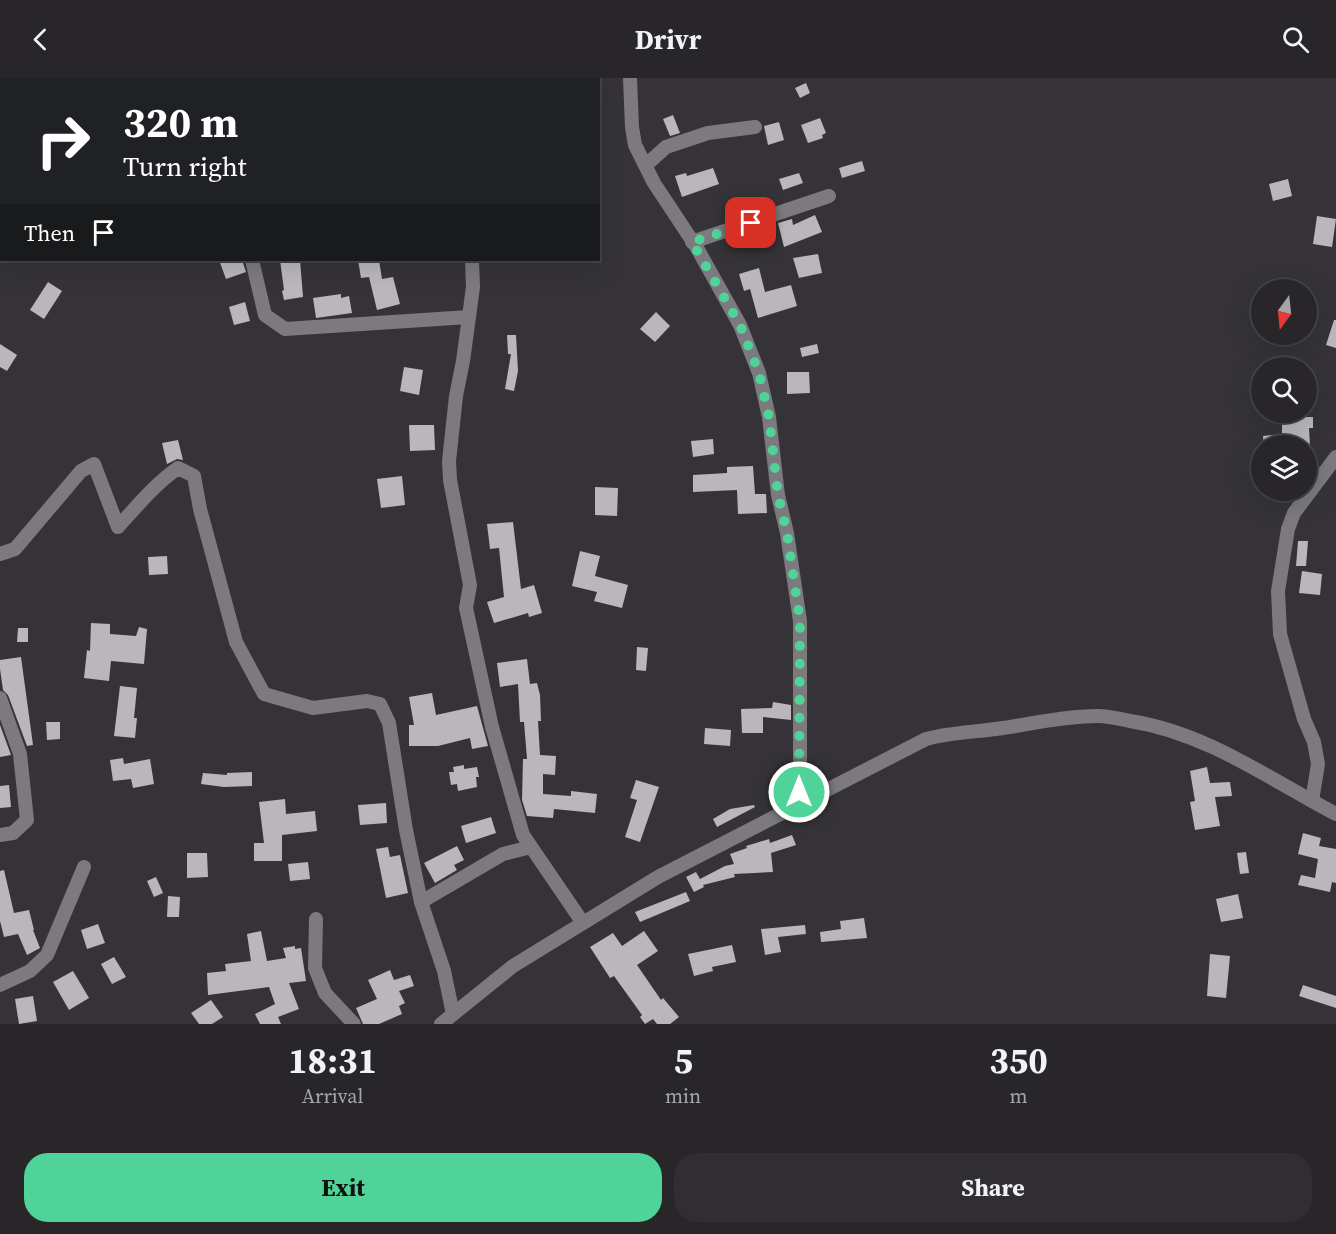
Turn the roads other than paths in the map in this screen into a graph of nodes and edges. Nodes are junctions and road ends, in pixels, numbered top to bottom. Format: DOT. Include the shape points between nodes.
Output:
graph roads {
  1 [pos="630,78"];
  2 [pos="755,128"];
  3 [pos="646,165"];
  4 [pos="829,196"];
  5 [pos="692,242"];
  6 [pos="252,261"];
  7 [pos="472,261"];
  8 [pos="469,317"];
  9 [pos="1336,457"];
  10 [pos="0,554"];
  11 [pos="0,698"];
  12 [pos="1312,801"];
  13 [pos="800,804"];
  14 [pos="1336,814"];
  15 [pos="0,835"];
  16 [pos="531,847"];
  17 [pos="84,867"];
  18 [pos="421,902"];
  19 [pos="316,919"];
  20 [pos="583,923"];
  21 [pos="0,985"];
  22 [pos="453,1014"];
  23 [pos="354,1024"];
  24 [pos="441,1024"];
  1 -- 3 [label="street" via="635,146"];
  2 -- 3 [label="street" via="708,134 666,147"];
  3 -- 5 [label="street"];
  4 -- 5 [label="street"];
  5 -- 13 [label="street" via="740,325 759,373 769,417 800,621"];
  6 -- 8 [label="street" via="265,315 285,329"];
  7 -- 8 [label="street"];
  8 -- 16 [label="street" via="456,396 450,480 470,585 466,608 490,716 523,835"];
  9 -- 12 [label="street" via="1294,513 1278,591 1280,634 1318,764"];
  10 -- 18 [label="street" via="15,549 81,471 94,464 118,527 169,474 178,468 194,476 236,642 264,694 312,708 367,701 380,704 389,723"];
  11 -- 15 [label="street" via="20,753 27,820 14,833"];
  12 -- 13 [label="street" via="1253,766 1181,733 1100,716 926,739"];
  12 -- 14 [label="street"];
  13 -- 20 [label="street" via="658,877"];
  16 -- 18 [label="street" via="503,854"];
  16 -- 20 [label="street"];
  17 -- 21 [label="street" via="46,955 30,971"];
  18 -- 22 [label="street" via="444,971"];
  19 -- 23 [label="street" via="315,968 325,993"];
  20 -- 22 [label="street" via="513,966"];
  22 -- 24 [label="street"];
}
